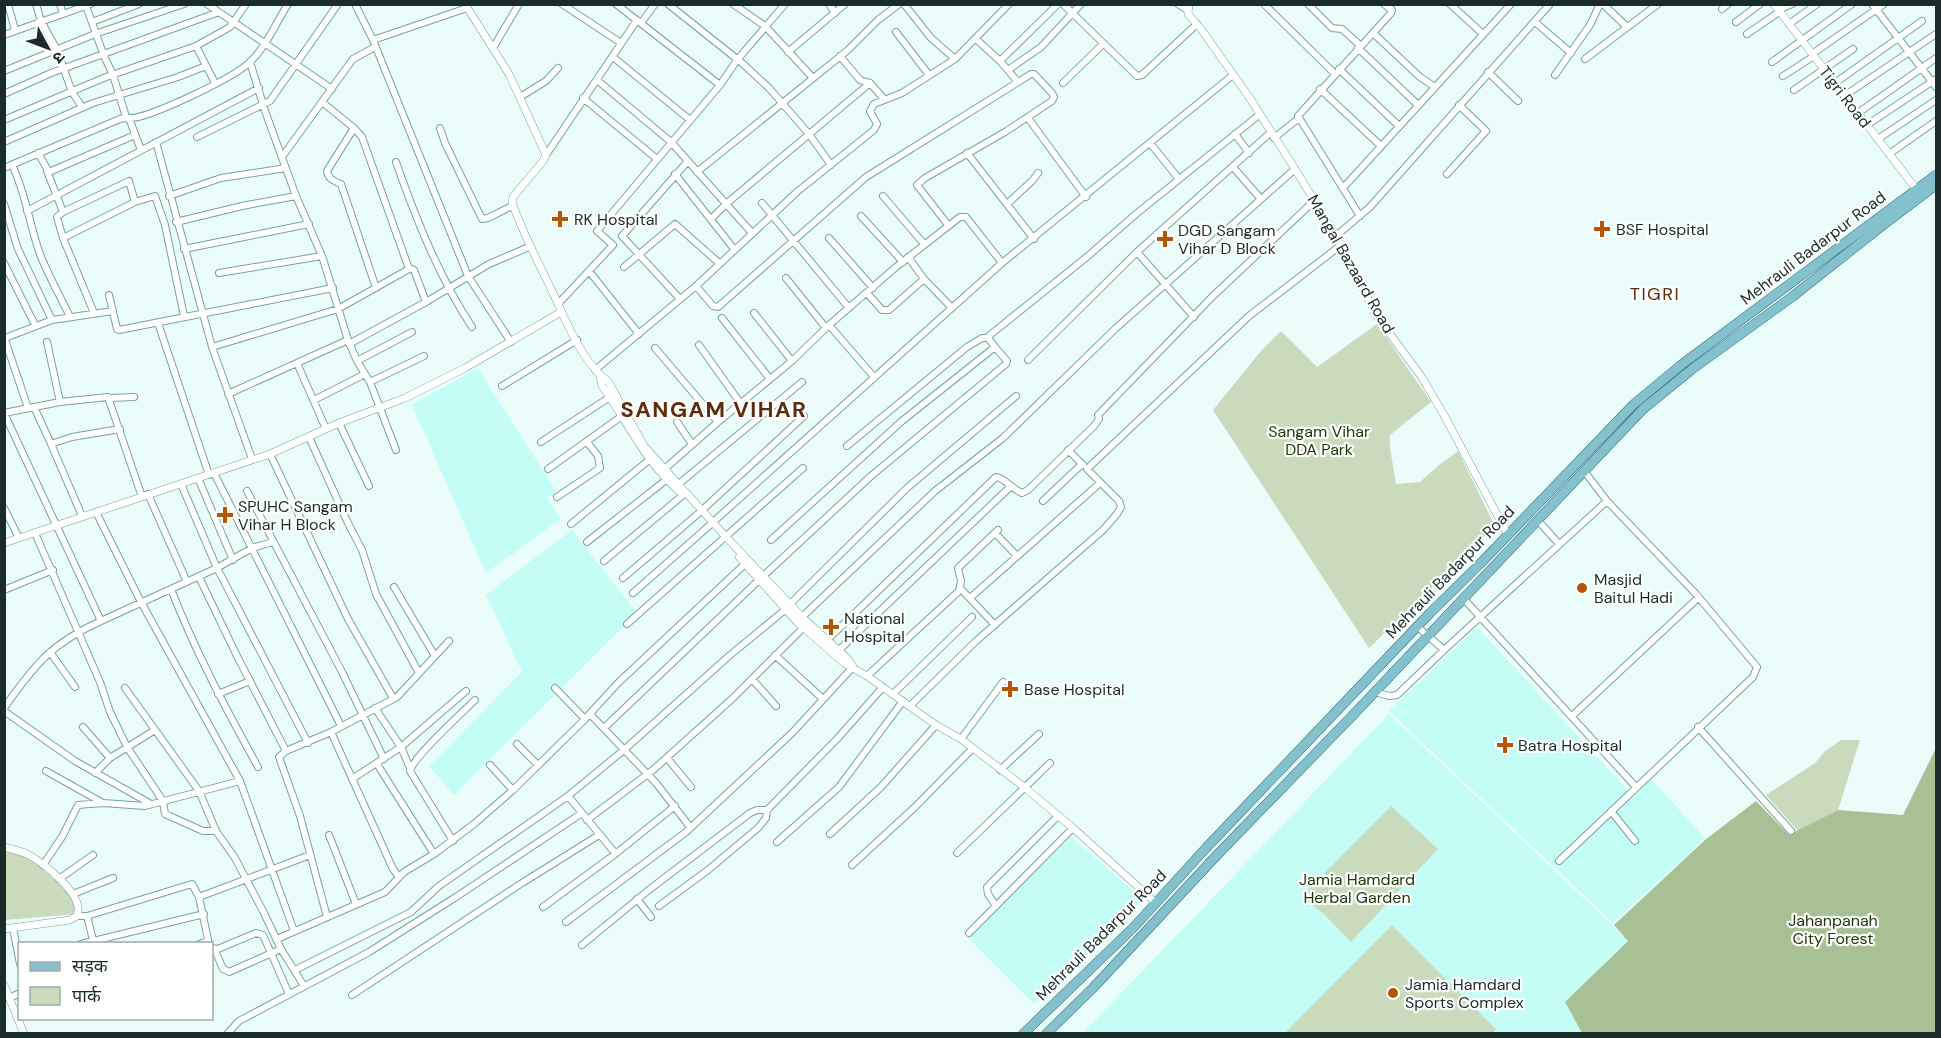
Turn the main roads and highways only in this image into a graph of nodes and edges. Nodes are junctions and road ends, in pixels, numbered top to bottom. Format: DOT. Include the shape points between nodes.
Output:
graph roads {
  1 [pos="1936,175"];
  2 [pos="1936,185"];
  3 [pos="1589,450"];
  4 [pos="1598,457"];
  5 [pos="1202,853"];
  6 [pos="1212,860"];
  7 [pos="1054,1029"];
  8 [pos="1023,1034"];
  9 [pos="1046,1034"];
  1 -- 3 [label="main road, Mehrauli Badarpur Road" via="1665,378"];
  2 -- 4 [label="main road, Mehrauli Badarpur Road" via="1691,370 1643,410"];
  3 -- 4 [label="main road"];
  3 -- 5 [label="main road, Mehrauli Badarpur Road"];
  4 -- 6 [label="main road, Mehrauli Badarpur Road"];
  5 -- 6 [label="main road"];
  5 -- 8 [label="main road, Mehrauli Badarpur Road" via="1134,927"];
  6 -- 7 [label="main road, Mehrauli Badarpur Road"];
  7 -- 9 [label="main road, Mehrauli Badarpur Road"];
}
